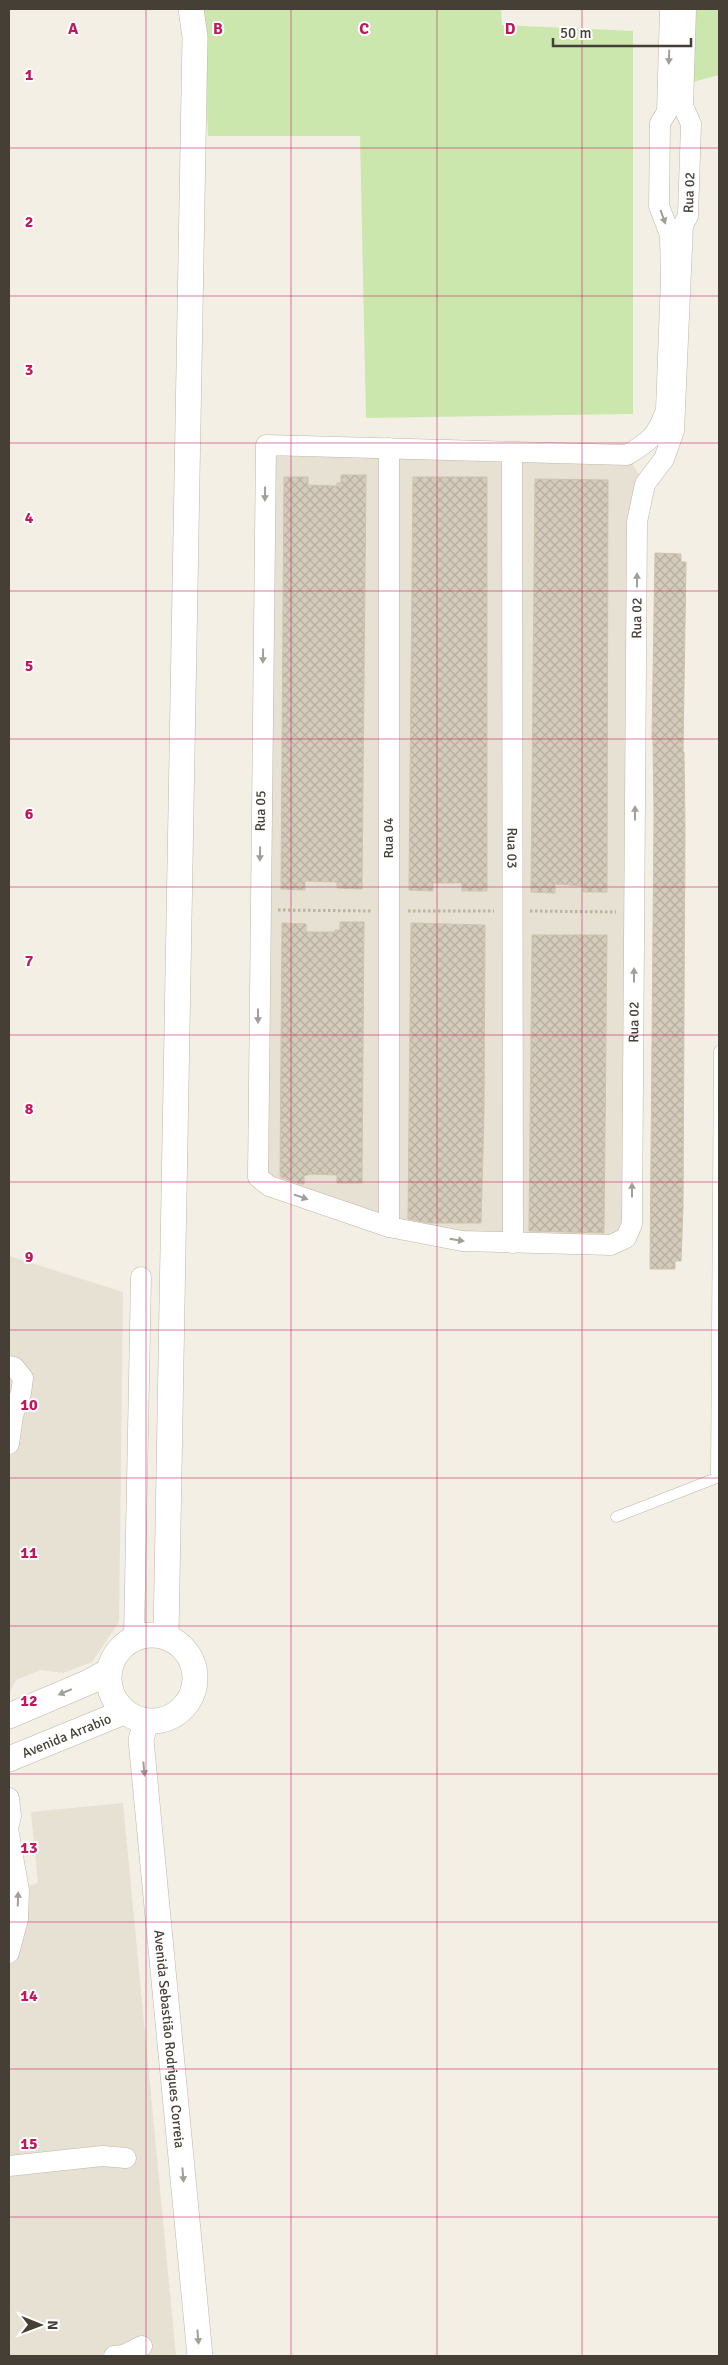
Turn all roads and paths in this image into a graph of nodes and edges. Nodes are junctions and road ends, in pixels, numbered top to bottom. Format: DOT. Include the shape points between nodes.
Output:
graph roads {
  1 [pos="191,9"];
  2 [pos="670,9"];
  3 [pos="686,9"];
  4 [pos="646,443"];
  5 [pos="389,448"];
  6 [pos="512,453"];
  7 [pos="627,455"];
  8 [pos="664,459"];
  9 [pos="645,484"];
  10 [pos="259,910"];
  11 [pos="388,911"];
  12 [pos="512,911"];
  13 [pos="634,912"];
  14 [pos="719,1051"];
  15 [pos="389,1227"];
  16 [pos="512,1243"];
  17 [pos="141,1277"];
  18 [pos="718,1344"];
  19 [pos="9,1366"];
  20 [pos="11,1411"];
  21 [pos="9,1444"];
  22 [pos="718,1478"];
  23 [pos="616,1517"];
  24 [pos="166,1636"];
  25 [pos="134,1638"];
  26 [pos="109,1671"];
  27 [pos="9,1716"];
  28 [pos="135,1716"];
  29 [pos="9,1758"];
  30 [pos="9,1798"];
  31 [pos="9,1825"];
  32 [pos="9,1834"];
  33 [pos="9,1946"];
  34 [pos="9,1953"];
  35 [pos="126,2158"];
  36 [pos="9,2166"];
  37 [pos="142,2346"];
  38 [pos="114,2356"];
  39 [pos="200,2356"];
  1 -- 24 [label="street" via="195,46"];
  2 -- 4 [label="street, one-way" via="667,112 660,124 659,206 670,235 666,410 659,429"];
  3 -- 8 [label="street, Rua 02" via="683,106 691,124 688,216 683,225 674,431"];
  4 -- 7 [label="street"];
  4 -- 8 [label="street"];
  5 -- 6 [label="street"];
  5 -- 10 [label="street, Rua 05, one-way" via="266,445"];
  5 -- 11 [label="street, Rua 04"];
  6 -- 7 [label="street"];
  6 -- 12 [label="street, Rua 03"];
  7 -- 9 [label="street"];
  8 -- 9 [label="street, Rua 02"];
  13 -- 9 [label="street, Rua 02, one-way" via="637,522"];
  10 -- 11 [label="path"];
  10 -- 15 [label="street, Rua 05, one-way" via="258,1177 269,1186"];
  11 -- 12 [label="path"];
  11 -- 15 [label="street, Rua 04"];
  12 -- 13 [label="path"];
  12 -- 16 [label="street, Rua 03"];
  16 -- 13 [label="street, Rua 02, one-way" via="610,1244 626,1238 632,1224"];
  14 -- 18 [label="lane"];
  15 -- 16 [label="street, one-way" via="462,1241"];
  17 -- 25 [label="street"];
  18 -- 22 [label="lane"];
  19 -- 20 [label="street" via="23,1378 21,1393"];
  20 -- 21 [label="street"];
  22 -- 23 [label="lane"];
  24 -- 25 [label="street" via="150,1634"];
  24 -- 28 [label="street" via="177,1642 192,1659 195,1671 192,1693 187,1704 174,1715 157,1721"];
  25 -- 26 [label="street" via="117,1651"];
  26 -- 27 [label="street, one-way"];
  26 -- 28 [label="street" via="111,1693"];
  28 -- 29 [label="street, Avenida Arrabio"];
  28 -- 39 [label="street, Avenida Sebastião Rodrigues Correia, one-way" via="141,1740"];
  30 -- 31 [label="street"];
  33 -- 32 [label="street, one-way" via="18,1919 18,1890"];
  33 -- 34 [label="street"];
  35 -- 36 [label="street" via="102,2156"];
  37 -- 38 [label="street"];
}
